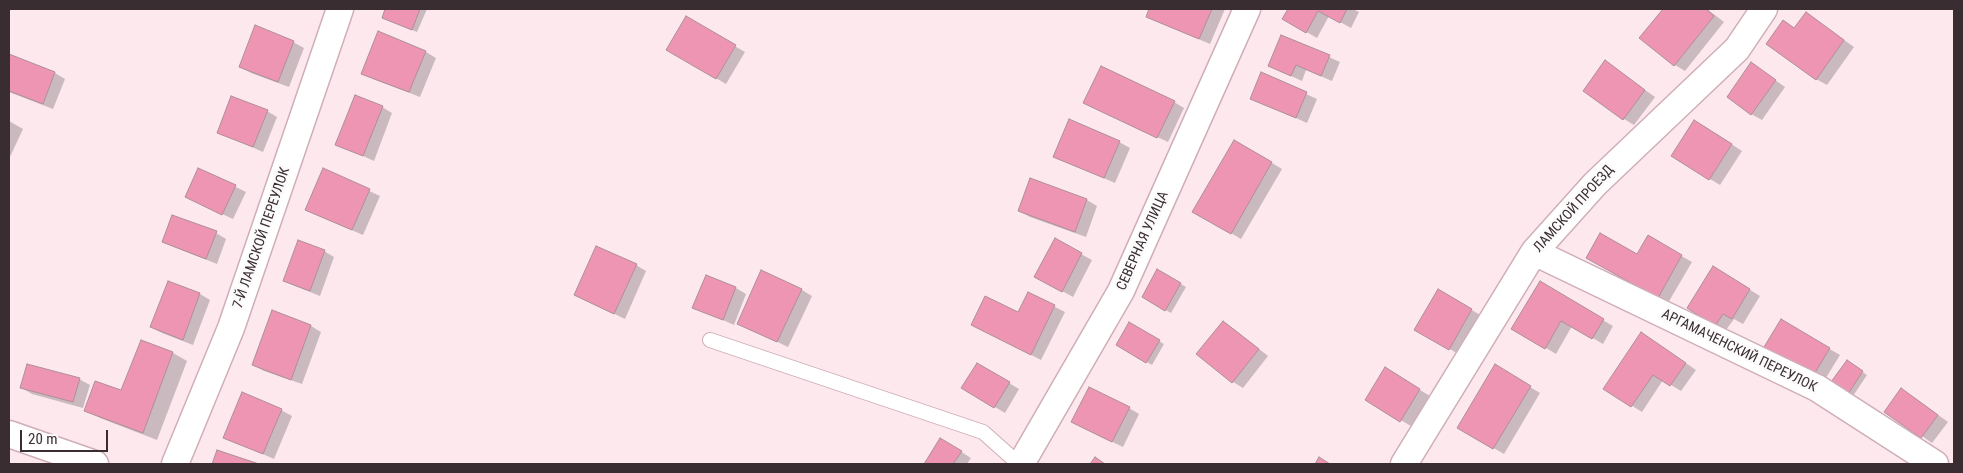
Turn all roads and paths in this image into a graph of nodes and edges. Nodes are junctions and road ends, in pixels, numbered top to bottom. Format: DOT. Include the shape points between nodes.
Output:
graph roads {
  1 [pos="340,9"];
  2 [pos="1247,9"];
  3 [pos="1764,9"];
  4 [pos="1534,252"];
  5 [pos="710,340"];
  6 [pos="9,434"];
  7 [pos="95,464"];
  8 [pos="175,464"];
  9 [pos="1020,464"];
  10 [pos="1404,464"];
  11 [pos="1935,464"];
  1 -- 8 [label="street, 7-Й ЛАМСКОЙ ПЕРЕУЛОК" via="231,328"];
  2 -- 9 [label="street, СЕВЕРНАЯ УЛИЦА" via="1121,291"];
  3 -- 4 [label="street, ЛАМСКОЙ ПРОЕЗД" via="1737,49 1594,184"];
  4 -- 10 [label="street, ЛАМСКОЙ ПРОЕЗД"];
  4 -- 11 [label="street, АРГАМАЧЕНСКИЙ ПЕРЕУЛОК" via="1817,388"];
  5 -- 9 [label="lane" via="983,432"];
  6 -- 7 [label="street"];
}
